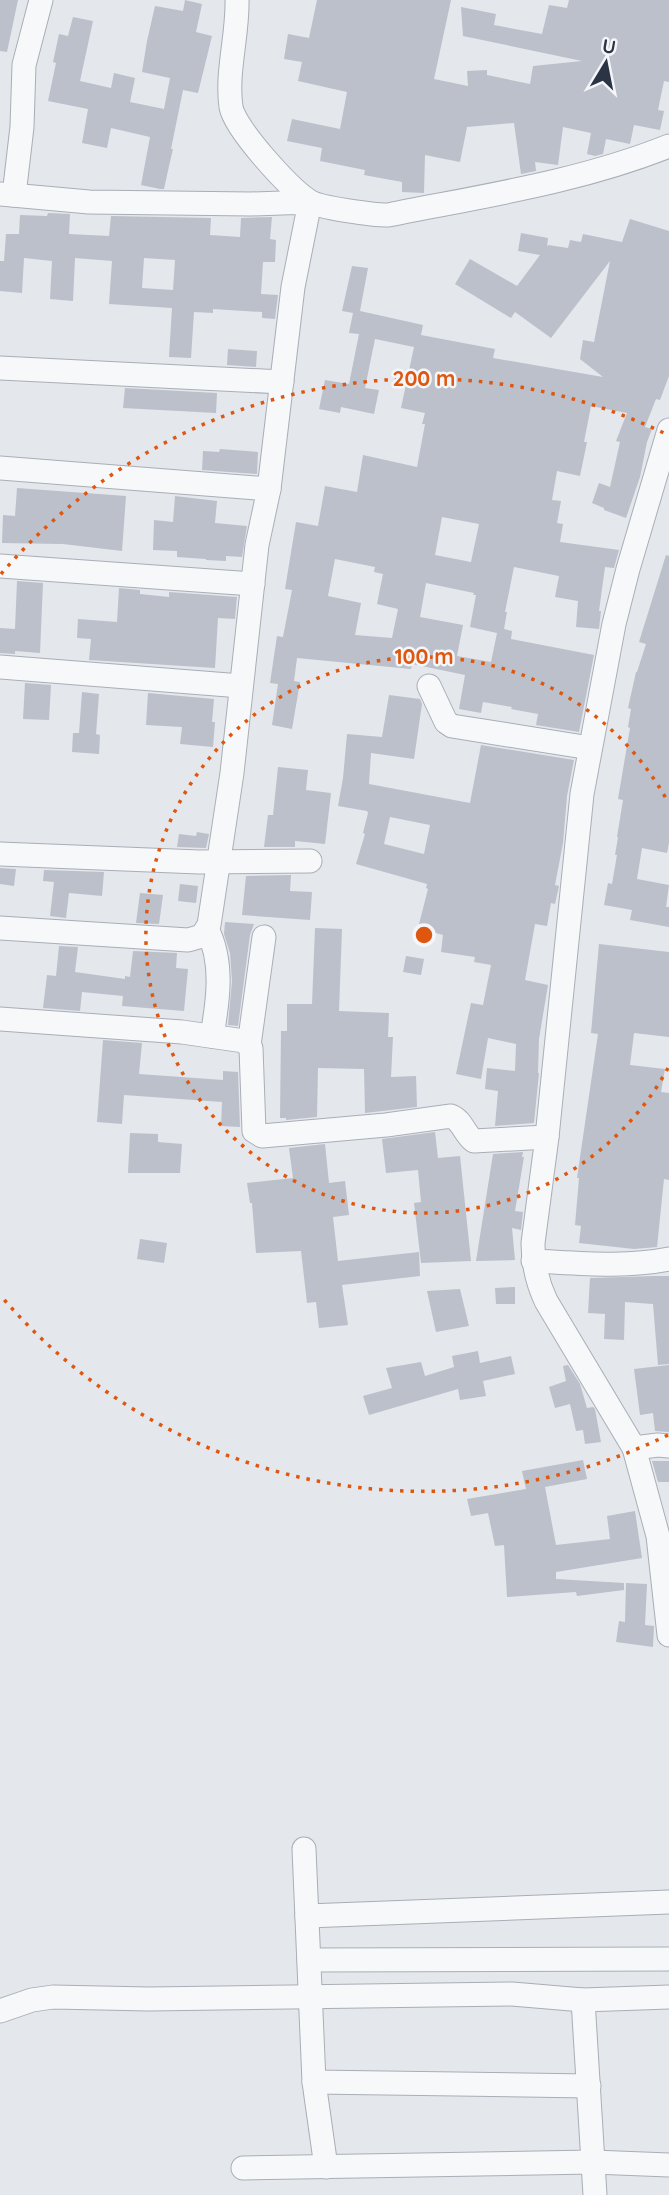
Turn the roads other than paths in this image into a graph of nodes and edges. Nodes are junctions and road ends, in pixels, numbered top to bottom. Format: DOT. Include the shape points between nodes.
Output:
graph roads {
  1 [pos="237,0"];
  2 [pos="41,1"];
  3 [pos="669,146"];
  4 [pos="7,194"];
  5 [pos="310,202"];
  6 [pos="0,368"];
  7 [pos="282,382"];
  8 [pos="669,430"];
  9 [pos="0,468"];
  10 [pos="269,489"];
  11 [pos="0,566"];
  12 [pos="253,584"];
  13 [pos="0,667"];
  14 [pos="241,686"];
  15 [pos="429,686"];
  16 [pos="590,748"];
  17 [pos="0,854"];
  18 [pos="310,861"];
  19 [pos="219,862"];
  20 [pos="0,928"];
  21 [pos="207,929"];
  22 [pos="264,937"];
  23 [pos="0,1019"];
  24 [pos="212,1036"];
  25 [pos="250,1045"];
  26 [pos="547,1138"];
  27 [pos="669,1259"];
  28 [pos="533,1261"];
  29 [pos="669,1446"];
  30 [pos="634,1448"];
  31 [pos="669,1635"];
  32 [pos="304,1849"];
  33 [pos="669,1902"];
  34 [pos="307,1916"];
  35 [pos="669,1959"];
  36 [pos="309,1960"];
  37 [pos="310,1997"];
  38 [pos="669,1997"];
  39 [pos="583,2000"];
  40 [pos="0,2011"];
  41 [pos="314,2082"];
  42 [pos="589,2086"];
  43 [pos="593,2162"];
  44 [pos="669,2165"];
  45 [pos="326,2167"];
  46 [pos="243,2168"];
  47 [pos="596,2195"];
  1 -- 5 [label="street" via="231,88 235,120"];
  2 -- 4 [label="street" via="24,65 22,127"];
  3 -- 5 [label="street" via="586,174 388,215"];
  4 -- 5 [label="street" via="89,202"];
  5 -- 7 [label="street" via="293,286"];
  6 -- 7 [label="street"];
  7 -- 10 [label="street"];
  8 -- 16 [label="street" via="617,613"];
  9 -- 10 [label="street"];
  10 -- 12 [label="street"];
  11 -- 12 [label="street"];
  12 -- 14 [label="street"];
  13 -- 14 [label="street"];
  14 -- 19 [label="street"];
  15 -- 16 [label="street" via="452,726"];
  16 -- 26 [label="street"];
  17 -- 19 [label="street"];
  18 -- 19 [label="street"];
  19 -- 21 [label="street"];
  20 -- 21 [label="street" via="188,940 202,936"];
  21 -- 24 [label="street" via="218,959"];
  22 -- 25 [label="street"];
  23 -- 24 [label="street"];
  24 -- 25 [label="street"];
  25 -- 26 [label="street" via="254,1131 262,1136 451,1116 474,1141"];
  26 -- 28 [label="street"];
  27 -- 28 [label="street" via="641,1264"];
  28 -- 30 [label="street" via="546,1301"];
  29 -- 30 [label="street"];
  30 -- 31 [label="street" via="658,1536"];
  32 -- 34 [label="street"];
  33 -- 34 [label="street"];
  34 -- 36 [label="street"];
  35 -- 36 [label="street"];
  36 -- 37 [label="street"];
  37 -- 39 [label="street" via="512,1994"];
  37 -- 40 [label="street" via="53,1997"];
  37 -- 41 [label="street"];
  38 -- 39 [label="street"];
  39 -- 42 [label="street"];
  41 -- 42 [label="street"];
  41 -- 45 [label="street"];
  42 -- 43 [label="street"];
  43 -- 44 [label="street"];
  43 -- 45 [label="street"];
  43 -- 47 [label="street"];
  45 -- 46 [label="street"];
}
